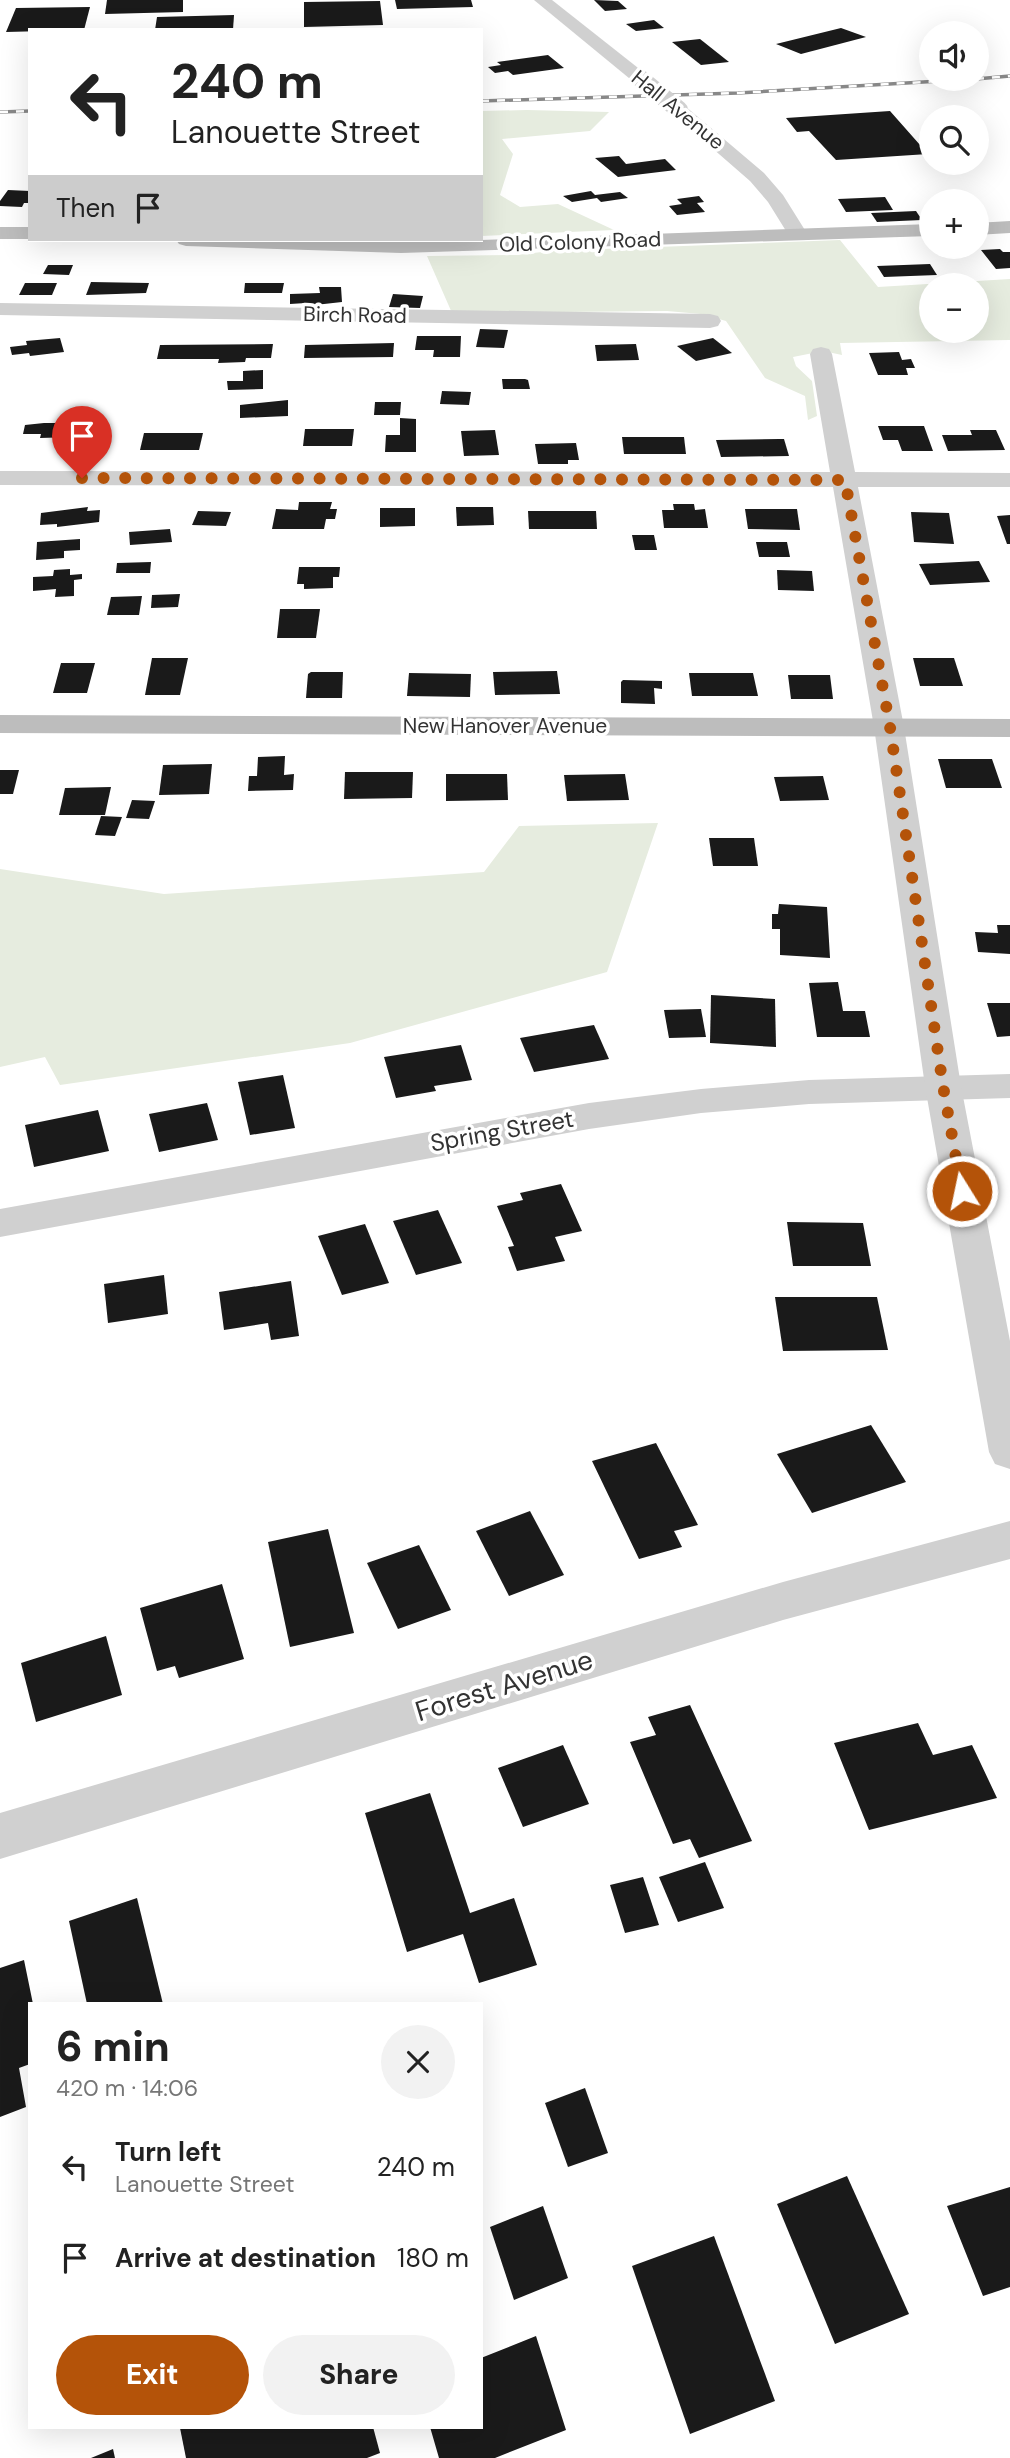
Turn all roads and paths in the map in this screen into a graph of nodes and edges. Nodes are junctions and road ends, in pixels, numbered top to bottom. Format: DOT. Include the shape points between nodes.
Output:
graph roads {
  1 [pos="542,0"];
  2 [pos="1010,227"];
  3 [pos="989,228"];
  4 [pos="919,230"];
  5 [pos="0,233"];
  6 [pos="28,233"];
  7 [pos="798,235"];
  8 [pos="247,242"];
  9 [pos="0,309"];
  10 [pos="710,321"];
  11 [pos="821,354"];
  12 [pos="0,478"];
  13 [pos="845,480"];
  14 [pos="1010,480"];
  15 [pos="0,724"];
  16 [pos="890,727"];
  17 [pos="1010,727"];
  18 [pos="943,1086"];
  19 [pos="1010,1086"];
  20 [pos="0,1223"];
  21 [pos="1010,1452"];
  22 [pos="1010,1540"];
  23 [pos="0,1836"];
  1 -- 7 [label="street, Hall Avenue, bridge" via="757,177"];
  2 -- 3 [label="main road"];
  4 -- 7 [label="main road, Old Colony Road"];
  5 -- 6 [label="main road"];
  7 -- 8 [label="main road, Old Colony Road" via="401,247"];
  9 -- 10 [label="street, Birch Road"];
  11 -- 13 [label="street"];
  12 -- 13 [label="street"];
  13 -- 14 [label="street"];
  13 -- 16 [label="street"];
  15 -- 16 [label="main road, New Hanover Avenue"];
  16 -- 17 [label="main road, New Hanover Avenue"];
  16 -- 18 [label="street"];
  18 -- 19 [label="street, Spring Street"];
  18 -- 20 [label="street, Spring Street" via="809,1091 589,1116"];
  18 -- 21 [label="street"];
  22 -- 23 [label="street, Forest Avenue" via="783,1601"];
}
